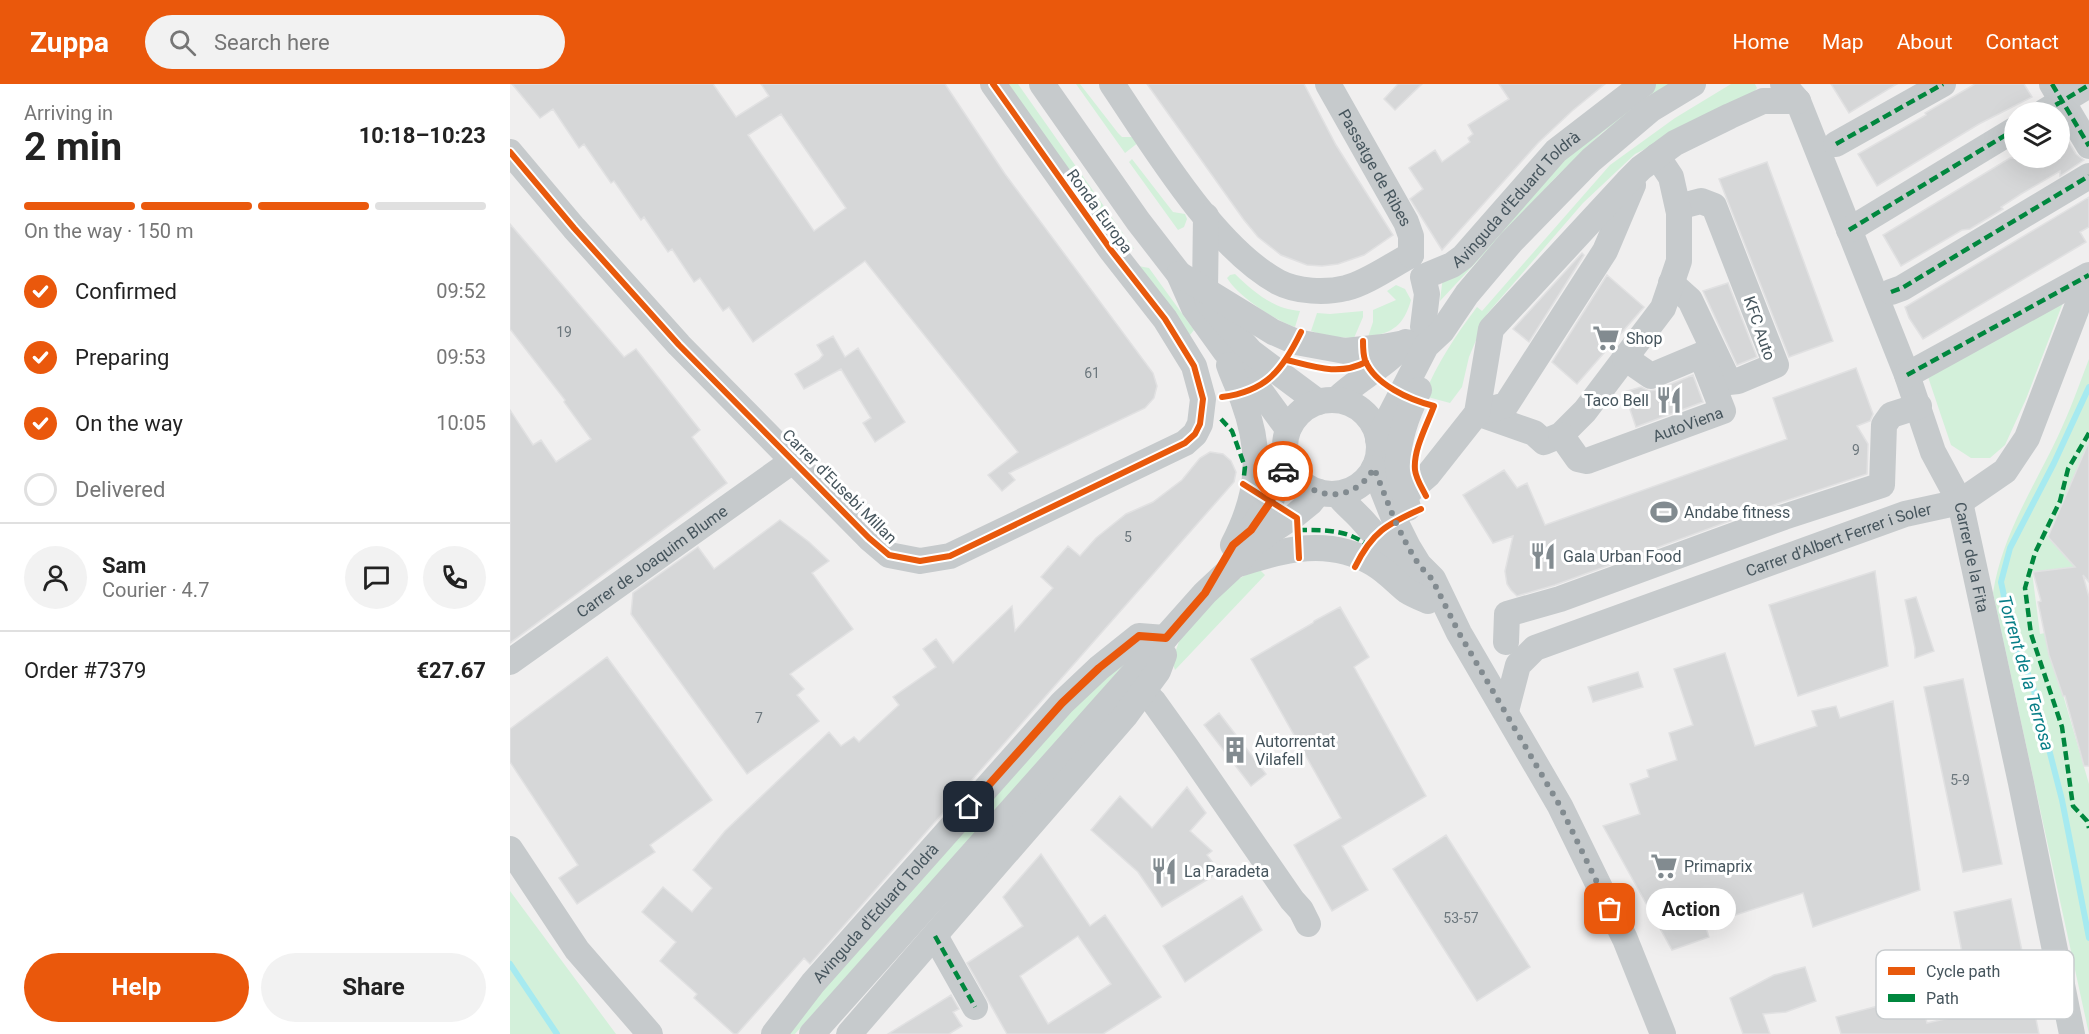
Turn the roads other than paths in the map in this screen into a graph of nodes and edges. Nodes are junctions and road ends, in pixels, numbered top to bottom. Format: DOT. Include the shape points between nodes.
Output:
graph roads {
  1 [pos="993,84"];
  2 [pos="1042,84"];
  3 [pos="1112,84"];
  4 [pos="1328,84"];
  5 [pos="1643,84"];
  6 [pos="1693,84"];
  7 [pos="1942,84"];
  8 [pos="2089,85"];
  9 [pos="1793,90"];
  10 [pos="2053,99"];
  11 [pos="2004,136"];
  12 [pos="1836,144"];
  13 [pos="2089,146"];
  14 [pos="510,152"];
  15 [pos="1649,162"];
  16 [pos="2089,176"];
  17 [pos="1678,207"];
  18 [pos="1206,216"];
  19 [pos="1849,230"];
  20 [pos="1111,250"];
  21 [pos="1417,266"];
  22 [pos="1175,268"];
  23 [pos="2089,276"];
  24 [pos="1671,283"];
  25 [pos="1205,291"];
  26 [pos="1891,292"];
  27 [pos="1423,333"];
  28 [pos="1225,351"];
  29 [pos="1186,352"];
  30 [pos="1625,358"];
  31 [pos="1907,375"];
  32 [pos="1327,401"];
  33 [pos="1918,406"];
  34 [pos="1477,413"];
  35 [pos="1288,429"];
  36 [pos="1561,435"];
  37 [pos="1378,439"];
  38 [pos="794,460"];
  39 [pos="1286,460"];
  40 [pos="1374,468"];
  41 [pos="1328,493"];
  42 [pos="1405,495"];
  43 [pos="1960,502"];
  44 [pos="1234,555"];
  45 [pos="1430,590"];
  46 [pos="1170,632"];
  47 [pos="1461,636"];
  48 [pos="1506,642"];
  49 [pos="1535,648"];
  50 [pos="510,662"];
  51 [pos="1143,691"];
  52 [pos="1506,711"];
  53 [pos="510,849"];
  54 [pos="1308,924"];
  55 [pos="935,936"];
  56 [pos="2054,950"];
  57 [pos="975,1007"];
  58 [pos="2069,1019"];
  59 [pos="650,1034"];
  60 [pos="774,1034"];
  61 [pos="812,1034"];
  62 [pos="849,1034"];
  63 [pos="1663,1034"];
  64 [pos="2072,1034"];
  1 -- 20 [label="street, Ronda Europa"];
  2 -- 22 [label="street, Ronda Europa"];
  3 -- 18 [label="street"];
  4 -- 21 [label="street, Passatge de Ribes" via="1407,222"];
  5 -- 21 [label="street, Avinguda d'Eduard Toldrà" via="1556,151 1463,257 1444,269"];
  6 -- 27 [label="street, Avinguda d'Eduard Toldrà" via="1650,110 1591,160 1511,242 1467,294"];
  7 -- 12 [label="street"];
  8 -- 10 [label="street"];
  9 -- 15 [label="street" via="1675,143"];
  9 -- 19 [label="street, Carrer de la Fita"];
  10 -- 13 [label="street"];
  11 -- 19 [label="street"];
  14 -- 38 [label="street, Carrer d'Eusebi Millan" via="679,345"];
  15 -- 17 [label="street" via="1671,177"];
  15 -- 34 [label="street" via="1605,251 1506,405"];
  15 -- 34 [label="street" via="1491,329"];
  16 -- 26 [label="street"];
  17 -- 24 [label="street" via="1678,261"];
  17 -- 24 [label="street, KFC Auto" via="1701,201 1714,206 1776,365 1729,382 1690,300"];
  18 -- 21 [label="street" via="1251,264 1280,283 1295,287 1347,288"];
  18 -- 25 [label="street"];
  19 -- 31 [label="street, Carrer de la Fita"];
  20 -- 22 [label="street, Ronda Europa"];
  20 -- 29 [label="street, Ronda Europa" via="1165,318"];
  21 -- 27 [label="street" via="1426,294"];
  22 -- 25 [label="street, Ronda Europa"];
  22 -- 28 [label="street, Ronda Europa" via="1194,308"];
  23 -- 31 [label="street, Carrer d'Albert Ferrer i Soler"];
  23 -- 43 [label="street, Carrer d'Albert Ferrer i Soler" via="2027,438 2005,471"];
  24 -- 30 [label="street" via="1663,308"];
  25 -- 27 [label="street" via="1296,342 1345,351 1383,347"];
  25 -- 32 [label="street, Ronda Europa" via="1209,304 1251,352"];
  27 -- 32 [label="street"];
  27 -- 37 [label="street" via="1426,346"];
  27 -- 42 [label="street" via="1440,345 1414,400 1399,449 1398,466"];
  28 -- 35 [label="street, Ronda Europa" via="1239,362"];
  28 -- 44 [label="street" via="1251,423 1256,460 1254,490"];
  29 -- 38 [label="street, Carrer d'Eusebi Millan" via="1203,399 1200,424 1185,443 950,556 920,561 889,555"];
  30 -- 36 [label="street" via="1585,411"];
  30 -- 36 [label="street, AutoViena" via="1651,376 1701,355 1723,411 1587,461 1578,459"];
  31 -- 33 [label="street, Carrer de la Fita"];
  32 -- 35 [label="street" via="1302,411"];
  32 -- 37 [label="street" via="1349,404 1365,414"];
  33 -- 43 [label="street, Carrer de la Fita" via="1933,452"];
  33 -- 48 [label="street" via="1891,416 1884,425 1882,485 1560,599 1507,614"];
  34 -- 36 [label="street" via="1534,433 1544,442"];
  34 -- 42 [label="street" via="1428,475"];
  35 -- 39 [label="street"];
  37 -- 40 [label="street"];
  38 -- 50 [label="street, Carrer de Joaquim Blume"];
  39 -- 41 [label="street" via="1300,482"];
  39 -- 44 [label="street, Avinguda d'Eduard Toldrà" via="1271,501"];
  40 -- 41 [label="street" via="1359,485"];
  40 -- 45 [label="street" via="1395,521"];
  41 -- 44 [label="street, Avinguda d'Eduard Toldrà"];
  41 -- 45 [label="street" via="1360,518"];
  42 -- 45 [label="street"];
  43 -- 49 [label="street, Carrer d'Albert Ferrer i Soler" via="1905,514"];
  43 -- 56 [label="street, Carrer de la Fita"];
  44 -- 45 [label="street" via="1316,547 1339,550 1375,564 1409,592"];
  44 -- 46 [label="street, Avinguda d'Eduard Toldrà"];
  45 -- 47 [label="street"];
  46 -- 51 [label="street, Avinguda d'Eduard Toldrà" via="1158,670"];
  46 -- 60 [label="street, Avinguda d'Eduard Toldrà" via="1139,636 1062,703 813,983"];
  46 -- 61 [label="street, Avinguda d'Eduard Toldrà"];
  47 -- 48 [label="street"];
  47 -- 52 [label="street"];
  48 -- 49 [label="street"];
  49 -- 52 [label="street, Carrer d'Albert Ferrer i Soler" via="1518,665"];
  51 -- 54 [label="street"];
  51 -- 55 [label="street, Avinguda d'Eduard Toldrà"];
  52 -- 63 [label="street" via="1574,834 1625,939"];
  53 -- 59 [label="street" via="577,950"];
  55 -- 57 [label="street"];
  55 -- 62 [label="street, Avinguda d'Eduard Toldrà"];
  58 -- 64 [label="street, Carrer de la Fita"];
}
